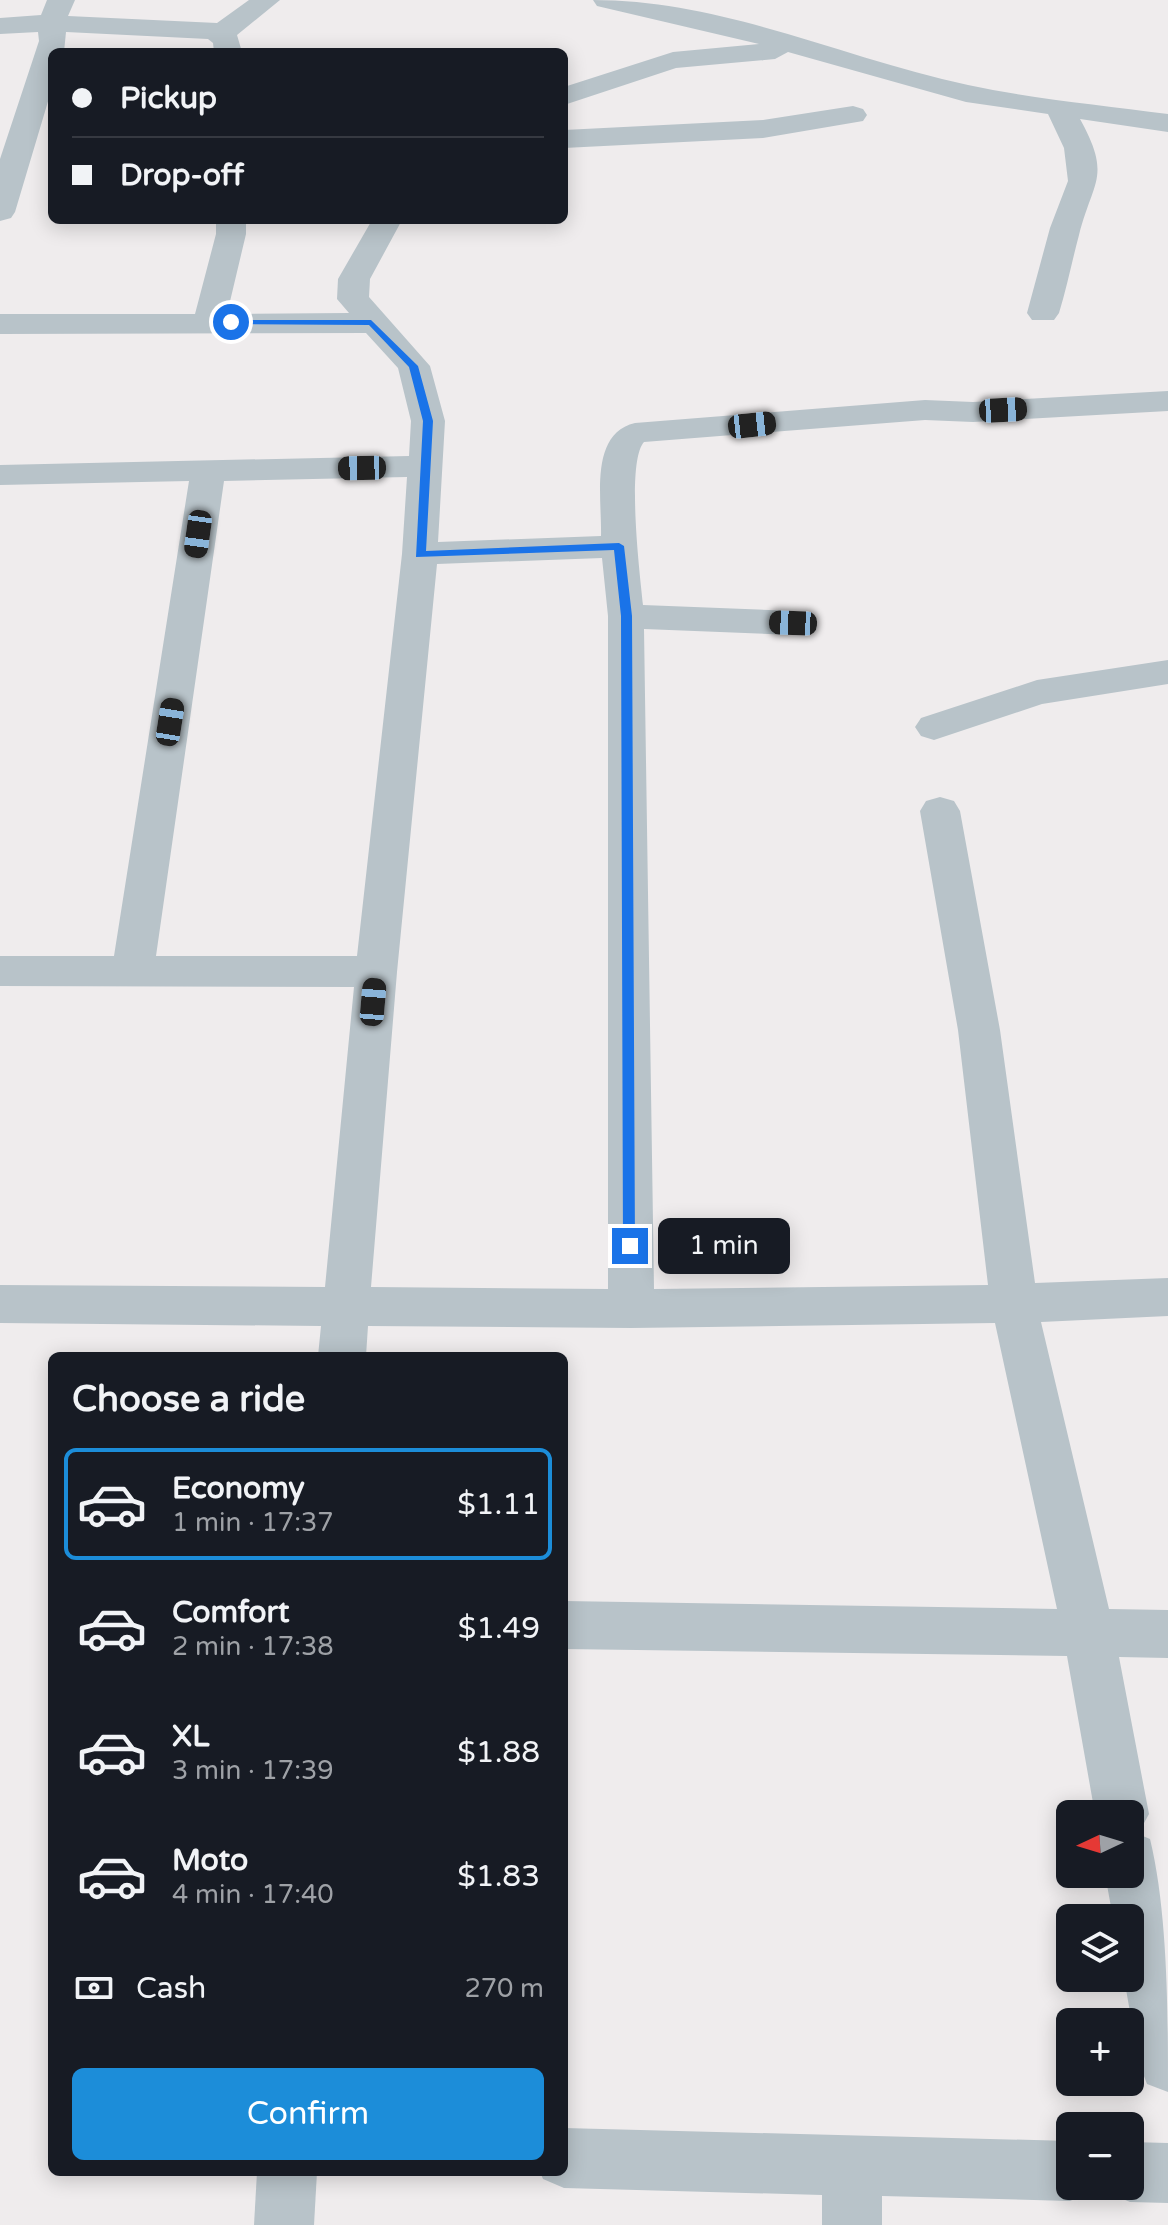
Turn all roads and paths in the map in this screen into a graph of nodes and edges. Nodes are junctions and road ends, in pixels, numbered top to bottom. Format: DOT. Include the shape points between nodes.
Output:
graph roads {
  1 [pos="266,0"];
  2 [pos="607,0"];
  3 [pos="56,12"];
  4 [pos="0,26"];
  5 [pos="225,43"];
  6 [pos="51,48"];
  7 [pos="804,49"];
  8 [pos="48,61"];
  9 [pos="568,95"];
  10 [pos="1060,109"];
  11 [pos="853,115"];
  12 [pos="1168,123"];
  13 [pos="568,139"];
  14 [pos="0,212"];
  15 [pos="231,224"];
  16 [pos="385,224"];
  17 [pos="1043,313"];
  18 [pos="209,323"];
  19 [pos="371,323"];
  20 [pos="0,324"];
  21 [pos="1168,401"];
  22 [pos="424,466"];
  23 [pos="208,472"];
  24 [pos="0,475"];
  25 [pos="619,546"];
  26 [pos="420,554"];
  27 [pos="626,616"];
  28 [pos="793,623"];
  29 [pos="1168,672"];
  30 [pos="934,727"];
  31 [pos="940,811"];
  32 [pos="0,971"];
  33 [pos="133,971"];
  34 [pos="376,972"];
  35 [pos="1168,1297"];
  36 [pos="0,1304"];
  37 [pos="346,1304"];
  38 [pos="1014,1305"];
  39 [pos="631,1309"];
  40 [pos="342,1352"];
  41 [pos="568,1625"];
  42 [pos="1168,1634"];
  43 [pos="1089,1635"];
  44 [pos="1119,1800"];
  45 [pos="1136,1888"];
  46 [pos="1168,2063"];
  47 [pos="568,2159"];
  48 [pos="1144,2172"];
  49 [pos="1056,2173"];
  50 [pos="1168,2173"];
  51 [pos="287,2176"];
  52 [pos="852,2196"];
  53 [pos="284,2225"];
  1 -- 5 [label="street"];
  2 -- 7 [label="street"];
  3 -- 4 [label="street"];
  3 -- 5 [label="street"];
  3 -- 6 [label="street"];
  7 -- 9 [label="street" via="673,60"];
  7 -- 10 [label="street" via="966,93"];
  8 -- 14 [label="street"];
  10 -- 12 [label="street"];
  10 -- 17 [label="street" via="1083,159 1081,191 1064,231"];
  11 -- 13 [label="street" via="763,129"];
  15 -- 18 [label="street"];
  16 -- 19 [label="street" via="354,279 353,299"];
  18 -- 19 [label="street"];
  18 -- 20 [label="street"];
  19 -- 22 [label="street" via="414,366 428,421"];
  21 -- 25 [label="street" via="925,410 635,433 624,441 619,467"];
  22 -- 23 [label="street"];
  22 -- 26 [label="street"];
  23 -- 24 [label="street"];
  23 -- 33 [label="street"];
  25 -- 26 [label="street"];
  25 -- 27 [label="street"];
  26 -- 34 [label="street"];
  27 -- 28 [label="street"];
  27 -- 39 [label="street"];
  29 -- 30 [label="street" via="1037,692"];
  31 -- 38 [label="street" via="979,1030"];
  32 -- 33 [label="street"];
  33 -- 34 [label="street"];
  34 -- 37 [label="street"];
  35 -- 38 [label="street"];
  36 -- 37 [label="street"];
  37 -- 39 [label="street"];
  37 -- 40 [label="street"];
  38 -- 39 [label="street"];
  38 -- 43 [label="street"];
  41 -- 43 [label="street"];
  42 -- 43 [label="street"];
  43 -- 44 [label="street"];
  45 -- 46 [label="street"];
  47 -- 52 [label="street"];
  48 -- 50 [label="street"];
  49 -- 52 [label="street"];
  51 -- 53 [label="street"];
}
